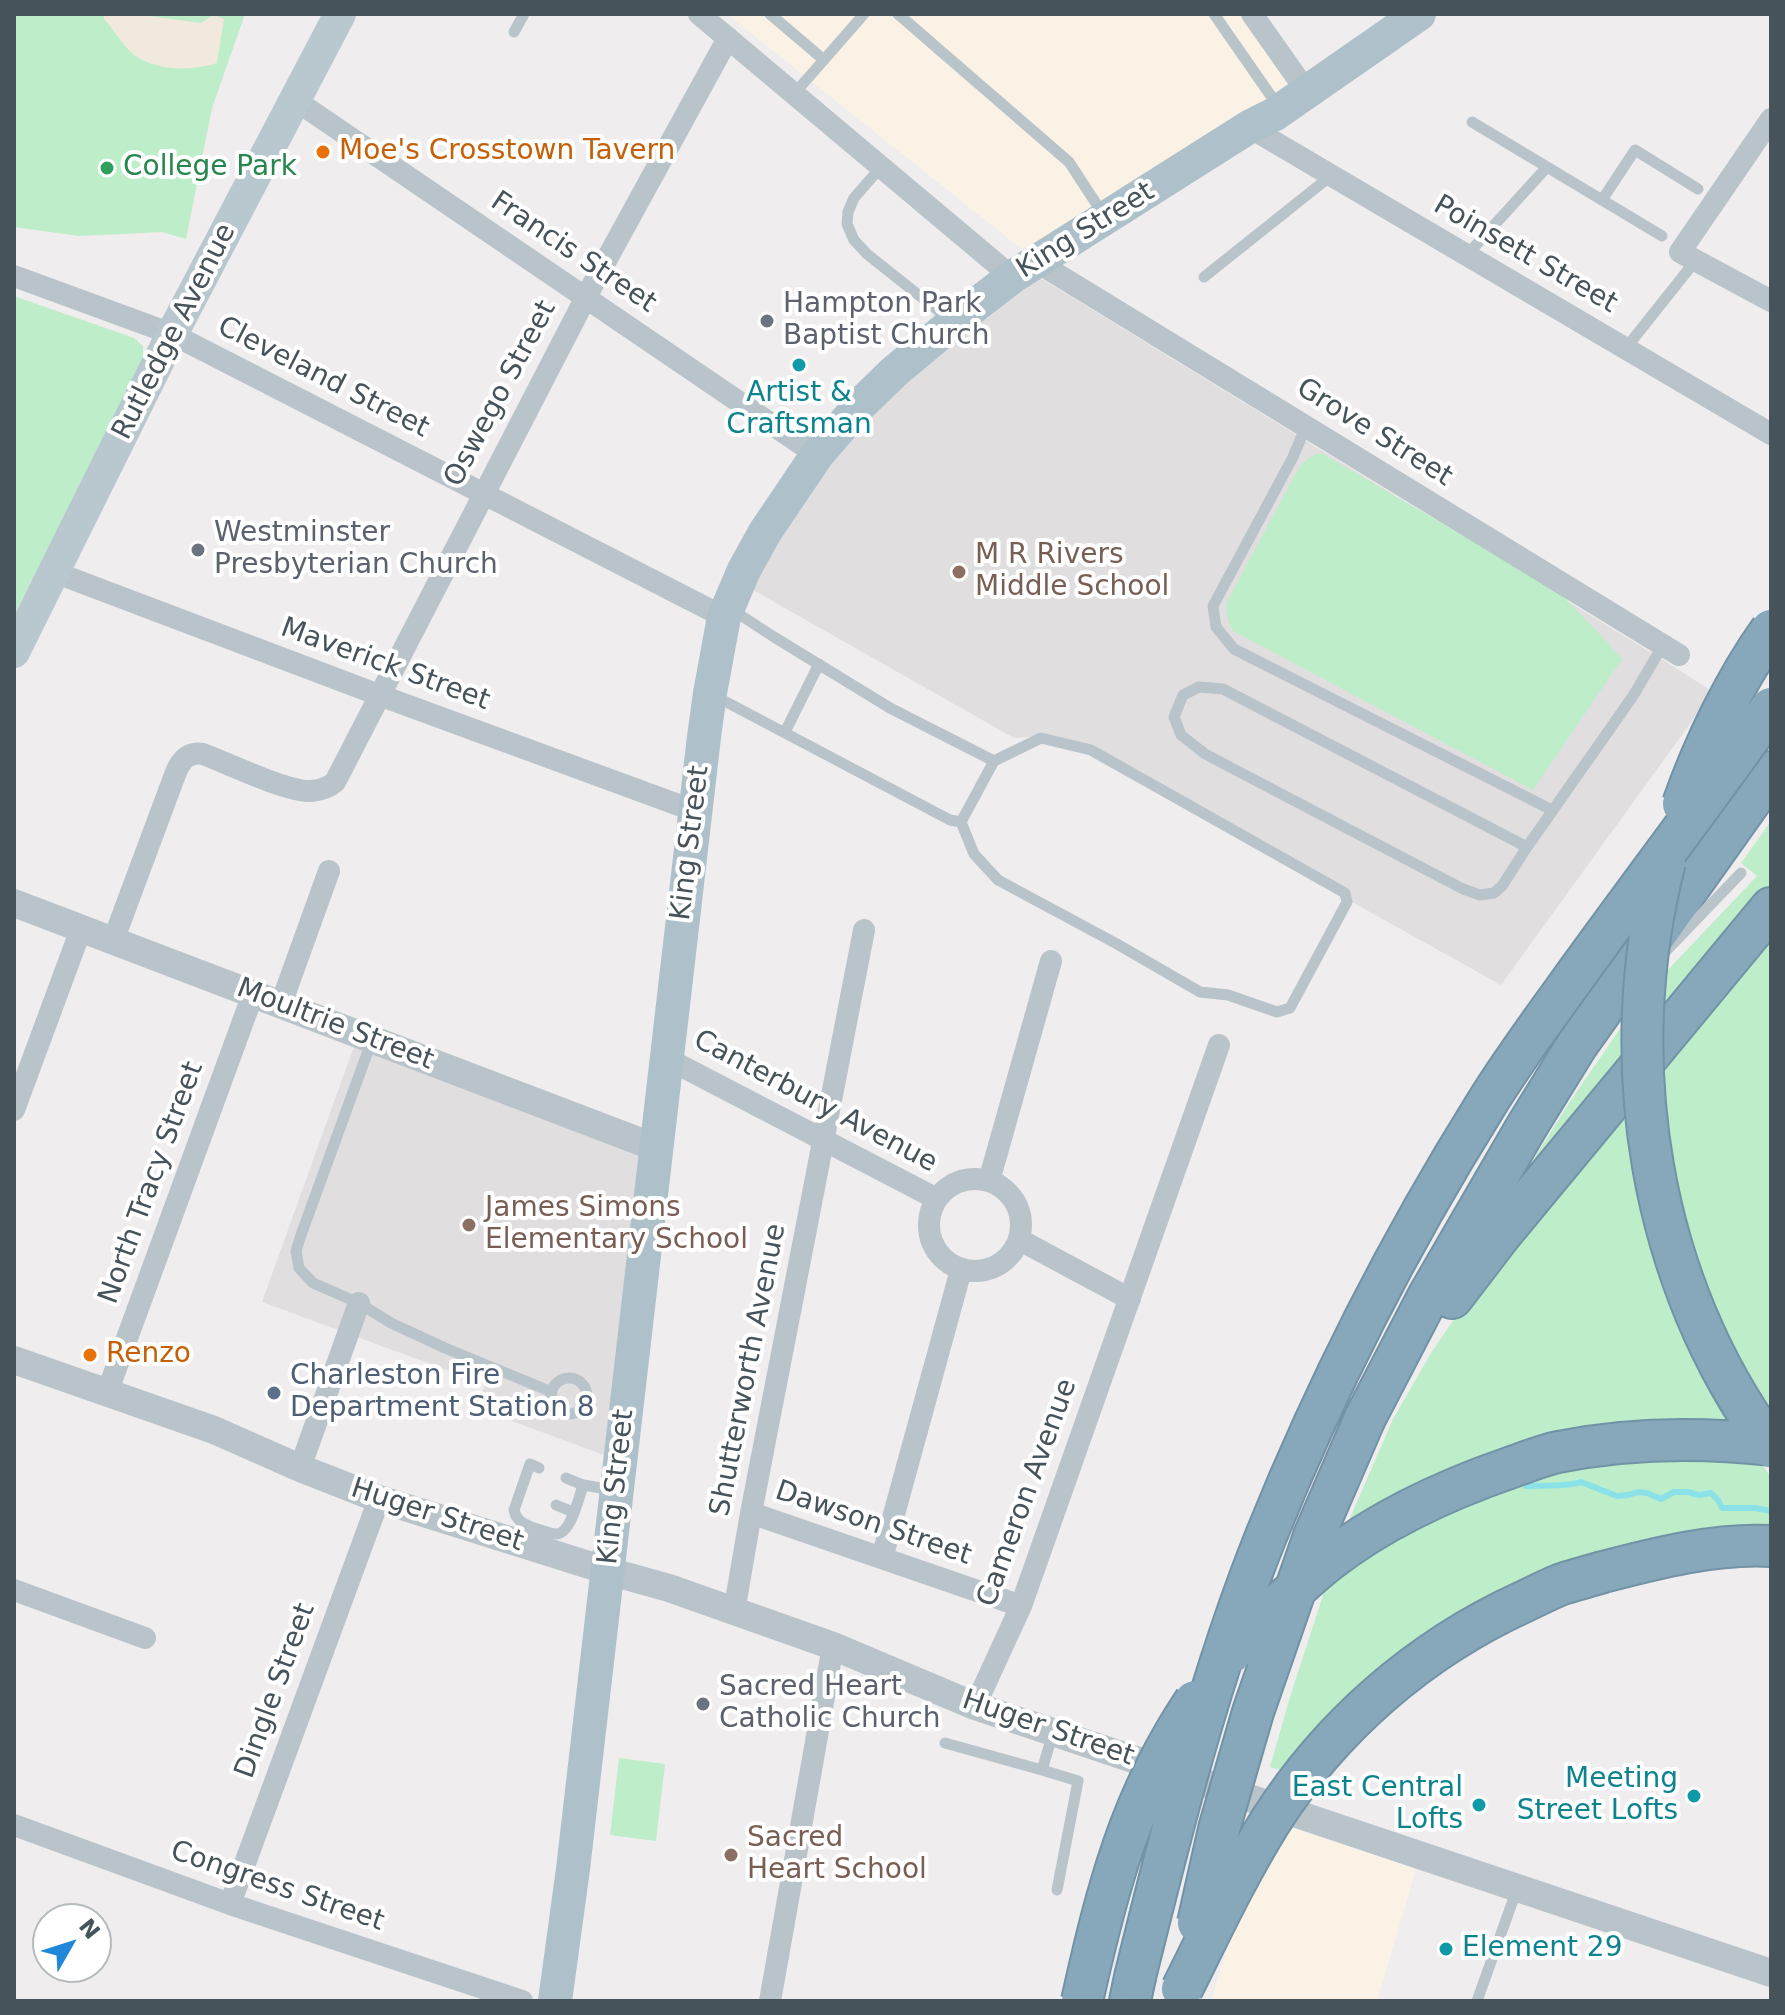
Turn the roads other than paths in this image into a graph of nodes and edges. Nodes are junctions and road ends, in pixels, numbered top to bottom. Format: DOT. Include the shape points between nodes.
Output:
graph roads {
  1 [pos="340,14"];
  2 [pos="524,14"];
  3 [pos="699,14"];
  4 [pos="770,14"];
  5 [pos="864,14"];
  6 [pos="898,14"];
  7 [pos="1214,14"];
  8 [pos="1252,14"];
  9 [pos="1419,14"];
  10 [pos="514,32"];
  11 [pos="728,38"];
  12 [pos="824,60"];
  13 [pos="794,94"];
  14 [pos="295,100"];
  15 [pos="1294,101"];
  16 [pos="1771,119"];
  17 [pos="1472,122"];
  18 [pos="1249,127"];
  19 [pos="881,167"];
  20 [pos="1547,167"];
  21 [pos="1332,175"];
  22 [pos="1698,189"];
  23 [pos="1602,200"];
  24 [pos="1106,218"];
  25 [pos="1662,236"];
  26 [pos="1467,255"];
  27 [pos="1696,260"];
  28 [pos="1024,270"];
  29 [pos="14,276"];
  30 [pos="1204,277"];
  31 [pos="586,297"];
  32 [pos="1771,301"];
  33 [pos="953,322"];
  34 [pos="172,334"];
  35 [pos="1626,348"];
  36 [pos="1306,426"];
  37 [pos="1771,434"];
  38 [pos="817,455"];
  39 [pos="483,494"];
  40 [pos="54,572"];
  41 [pos="726,612"];
  42 [pos="1771,630"];
  43 [pos="1671,650"];
  44 [pos="14,652"];
  45 [pos="819,664"];
  46 [pos="710,693"];
  47 [pos="379,695"];
  48 [pos="1771,708"];
  49 [pos="785,732"];
  50 [pos="994,761"];
  51 [pos="1771,772"];
  52 [pos="1552,810"];
  53 [pos="695,811"];
  54 [pos="961,822"];
  55 [pos="1527,847"];
  56 [pos="329,871"];
  57 [pos="1741,873"];
  58 [pos="14,903"];
  59 [pos="1771,908"];
  60 [pos="81,929"];
  61 [pos="864,930"];
  62 [pos="113,941"];
  63 [pos="1051,961"];
  64 [pos="253,994"];
  65 [pos="281,1004"];
  66 [pos="372,1039"];
  67 [pos="1219,1045"];
  68 [pos="1577,1045"];
  69 [pos="666,1058"];
  70 [pos="14,1110"];
  71 [pos="825,1140"];
  72 [pos="657,1148"];
  73 [pos="989,1181"];
  74 [pos="937,1199"];
  75 [pos="1020,1240"];
  76 [pos="961,1270"];
  77 [pos="1130,1299"];
  78 [pos="359,1303"];
  79 [pos="14,1360"];
  80 [pos="552,1392"];
  81 [pos="107,1393"];
  82 [pos="1365,1418"];
  83 [pos="1771,1446"];
  84 [pos="300,1468"];
  85 [pos="539,1468"];
  86 [pos="566,1478"];
  87 [pos="583,1485"];
  88 [pos="617,1491"];
  89 [pos="379,1499"];
  90 [pos="556,1505"];
  91 [pos="573,1512"];
  92 [pos="751,1513"];
  93 [pos="520,1533"];
  94 [pos="1771,1546"];
  95 [pos="882,1558"];
  96 [pos="608,1571"];
  97 [pos="14,1590"];
  98 [pos="1021,1606"];
  99 [pos="734,1612"];
  100 [pos="145,1638"];
  101 [pos="833,1646"];
  102 [pos="975,1706"];
  103 [pos="1053,1732"];
  104 [pos="945,1743"];
  105 [pos="1042,1770"];
  106 [pos="14,1825"];
  107 [pos="1517,1888"];
  108 [pos="1057,1890"];
  109 [pos="230,1904"];
  110 [pos="1771,1973"];
  111 [pos="1132,1989"];
  112 [pos="1181,1995"];
  113 [pos="522,2001"];
  114 [pos="555,2001"];
  115 [pos="770,2001"];
  116 [pos="1082,2001"];
  117 [pos="1477,2001"];
  1 -- 14 [label="main road, Rutledge Avenue"];
  2 -- 10 [label="lane"];
  3 -- 11 [label="street, Grove Street"];
  4 -- 12 [label="lane"];
  5 -- 12 [label="lane"];
  6 -- 24 [label="lane" via="1069,162"];
  7 -- 15 [label="lane"];
  8 -- 15 [label="street"];
  9 -- 15 [label="main road, King Street"];
  11 -- 13 [label="street, Grove Street"];
  11 -- 31 [label="street, Oswego Street"];
  12 -- 13 [label="lane"];
  13 -- 19 [label="street, Grove Street"];
  14 -- 31 [label="street, Francis Street"];
  14 -- 34 [label="main road, Rutledge Avenue"];
  15 -- 18 [label="main road, King Street"];
  16 -- 27 [label="street" via="1680,252"];
  17 -- 20 [label="lane"];
  18 -- 21 [label="street, Poinsett Street"];
  18 -- 24 [label="main road, King Street"];
  19 -- 28 [label="street, Grove Street"];
  19 -- 33 [label="lane" via="848,212 854,240"];
  20 -- 23 [label="lane"];
  20 -- 26 [label="lane"];
  21 -- 26 [label="street, Poinsett Street"];
  21 -- 30 [label="lane"];
  22 -- 23 [label="lane" via="1635,150"];
  23 -- 25 [label="lane"];
  24 -- 28 [label="main road, King Street"];
  26 -- 35 [label="street, Poinsett Street"];
  27 -- 32 [label="street"];
  27 -- 35 [label="lane"];
  28 -- 33 [label="main road, King Street"];
  28 -- 36 [label="street, Grove Street"];
  29 -- 34 [label="street, Cleveland Street"];
  31 -- 38 [label="street, Francis Street"];
  31 -- 39 [label="street, Oswego Street"];
  33 -- 38 [label="main road, King Street" via="860,405"];
  34 -- 39 [label="street, Cleveland Street"];
  34 -- 40 [label="main road, Rutledge Avenue"];
  35 -- 37 [label="street, Poinsett Street"];
  36 -- 43 [label="street, Grove Street"];
  36 -- 52 [label="lane" via="1213,606 1216,627 1234,649"];
  38 -- 41 [label="main road, King Street" via="765,532"];
  39 -- 41 [label="street, Cleveland Street"];
  39 -- 47 [label="street, Oswego Street"];
  40 -- 44 [label="main road, Rutledge Avenue"];
  40 -- 47 [label="street, Maverick Street"];
  41 -- 45 [label="lane"];
  41 -- 46 [label="main road, King Street"];
  42 -- 83 [label="highway, bridge" via="1697,765 1674,827 1645,964 1642,1020 1643,1086 1659,1198 1682,1283 1722,1371"];
  43 -- 52 [label="lane"];
  45 -- 49 [label="lane"];
  45 -- 50 [label="lane" via="890,708"];
  46 -- 49 [label="lane"];
  46 -- 53 [label="main road, King Street"];
  47 -- 53 [label="street, Maverick Street"];
  47 -- 62 [label="street, Oswego Street" via="328,787 294,789 196,752 184,759"];
  48 -- 111 [label="highway, bridge" via="1514,1061 1438,1183 1364,1320 1266,1536 1236,1619 1182,1790"];
  49 -- 54 [label="lane"];
  50 -- 54 [label="lane"];
  50 -- 54 [label="lane" via="1041,738 1091,750 1345,893 1347,902 1290,1008 1277,1012 1228,995 1200,992 998,880 974,854"];
  51 -- 68 [label="highway, bridge"];
  52 -- 55 [label="lane"];
  53 -- 69 [label="main road, King Street"];
  55 -- 55 [label="lane" via="1223,689 1199,687 1183,695 1174,717 1181,735 1205,754 1463,889 1494,893"];
  56 -- 65 [label="street"];
  57 -- 68 [label="lane"];
  58 -- 60 [label="street, Moultrie Street"];
  59 -- 82 [label="highway, bridge" via="1492,1245"];
  60 -- 62 [label="street, Moultrie Street"];
  60 -- 70 [label="street"];
  61 -- 71 [label="street, Shutterworth Avenue"];
  62 -- 64 [label="street, Moultrie Street"];
  63 -- 73 [label="street"];
  64 -- 65 [label="street, Moultrie Street"];
  64 -- 81 [label="street, North Tracy Street"];
  65 -- 66 [label="street, Moultrie Street"];
  66 -- 72 [label="street, Moultrie Street"];
  66 -- 78 [label="lane" via="296,1251 299,1268 313,1283"];
  67 -- 77 [label="street, Cameron Avenue"];
  68 -- 82 [label="highway" via="1429,1295"];
  69 -- 71 [label="street, Canterbury Avenue"];
  69 -- 72 [label="main road, King Street"];
  71 -- 74 [label="street, Canterbury Avenue"];
  71 -- 92 [label="street, Shutterworth Avenue"];
  72 -- 88 [label="main road, King Street"];
  73 -- 74 [label="street" via="966,1180"];
  73 -- 75 [label="street" via="1010,1194 1016,1205"];
  74 -- 76 [label="street" via="930,1235 941,1256"];
  75 -- 76 [label="street" via="1000,1265 985,1271"];
  75 -- 77 [label="street"];
  76 -- 95 [label="street"];
  77 -- 98 [label="street, Cameron Avenue"];
  78 -- 80 [label="lane" via="432,1342"];
  78 -- 84 [label="street"];
  79 -- 81 [label="street, Huger Street"];
  81 -- 84 [label="street, Huger Street" via="214,1430"];
  82 -- 112 [label="highway, bridge" via="1314,1536 1253,1712 1219,1829"];
  83 -- 116 [label="highway, bridge" via="1689,1439 1555,1452 1447,1492 1329,1560 1240,1642 1207,1683 1159,1760 1121,1850"];
  84 -- 89 [label="street, Huger Street"];
  85 -- 93 [label="lane" via="530,1464 525,1493 514,1510"];
  86 -- 87 [label="lane"];
  87 -- 88 [label="lane"];
  87 -- 91 [label="lane"];
  88 -- 96 [label="main road, King Street"];
  89 -- 93 [label="street, Huger Street"];
  89 -- 109 [label="street, Dingle Street"];
  90 -- 91 [label="lane"];
  91 -- 93 [label="lane" via="562,1533"];
  92 -- 95 [label="street, Dawson Street"];
  92 -- 99 [label="street, Shutterworth Avenue"];
  93 -- 96 [label="street, Huger Street"];
  94 -- 112 [label="highway, bridge" via="1655,1559 1560,1585 1498,1613 1413,1667 1339,1731 1304,1774 1239,1876"];
  95 -- 98 [label="street, Dawson Street"];
  96 -- 99 [label="street, Huger Street"];
  96 -- 114 [label="main road, King Street"];
  97 -- 100 [label="street"];
  98 -- 102 [label="street, Cameron Avenue"];
  99 -- 101 [label="street, Huger Street"];
  101 -- 102 [label="street, Huger Street"];
  101 -- 115 [label="street"];
  102 -- 103 [label="street, Huger Street"];
  103 -- 105 [label="lane"];
  103 -- 107 [label="street, Huger Street"];
  104 -- 105 [label="lane"];
  105 -- 108 [label="lane" via="1078,1781"];
  106 -- 109 [label="street, Congress Street"];
  107 -- 110 [label="street, Huger Street"];
  107 -- 117 [label="lane"];
  109 -- 113 [label="street, Congress Street"];
}
